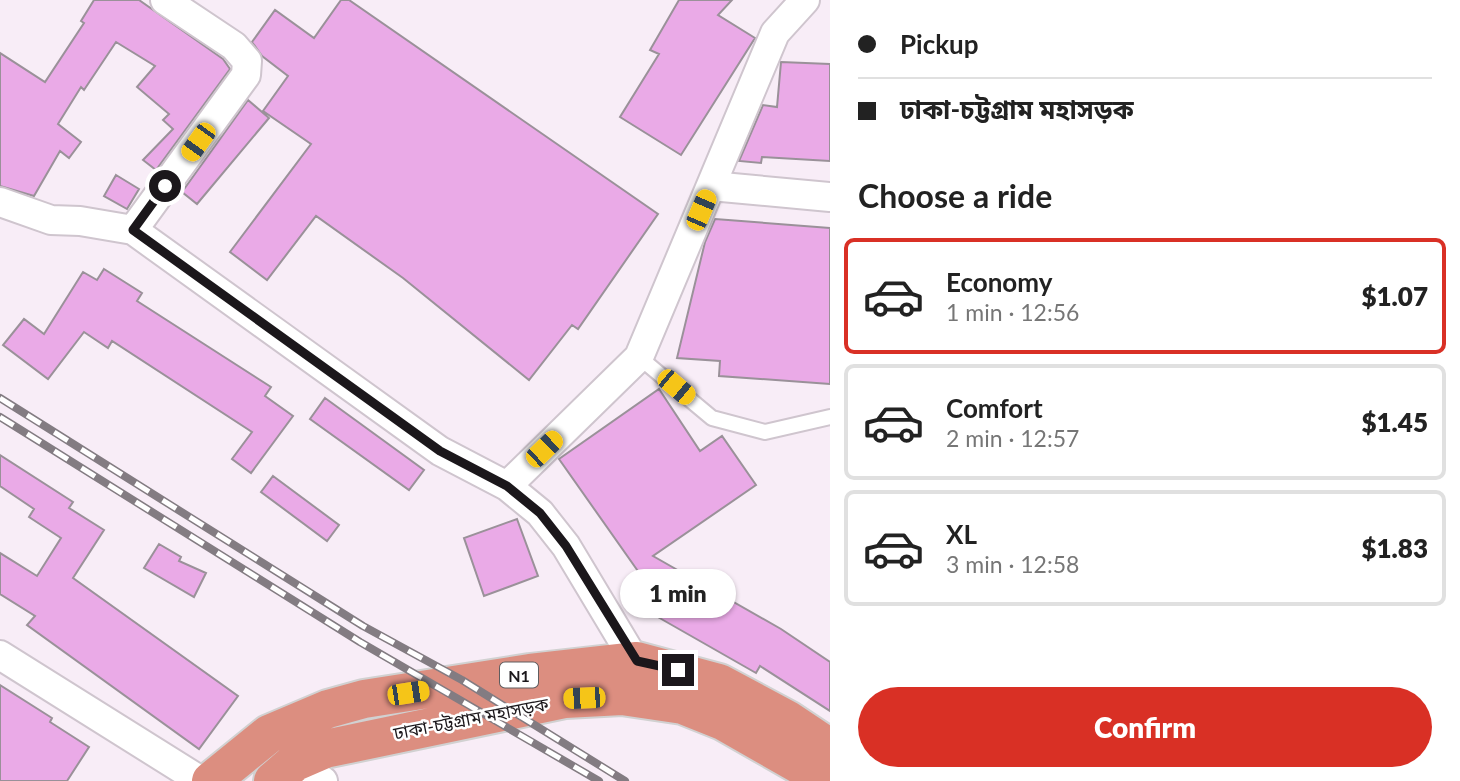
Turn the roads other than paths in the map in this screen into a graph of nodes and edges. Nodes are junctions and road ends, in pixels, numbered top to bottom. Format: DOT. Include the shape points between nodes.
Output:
graph roads {
  1 [pos="165,0"];
  2 [pos="805,0"];
  3 [pos="711,186"];
  4 [pos="830,197"];
  5 [pos="0,202"];
  6 [pos="133,230"];
  7 [pos="639,357"];
  8 [pos="830,417"];
  9 [pos="507,486"];
  10 [pos="637,661"];
  11 [pos="4,665"];
  12 [pos="656,700"];
  13 [pos="830,748"];
  14 [pos="297,775"];
  15 [pos="201,781"];
  16 [pos="211,781"];
  17 [pos="828,781"];
  1 -- 6 [label="street" via="234,46 247,61 246,75"];
  2 -- 3 [label="street" via="775,33"];
  3 -- 4 [label="street"];
  3 -- 7 [label="street"];
  5 -- 6 [label="street" via="51,220"];
  6 -- 9 [label="street" via="440,451"];
  7 -- 8 [label="lane" via="712,418 765,432"];
  7 -- 9 [label="street"];
  9 -- 10 [label="street" via="540,513 566,546"];
  10 -- 12 [label="street"];
  10 -- 13 [label="highway, ঢাকা-চট্টগ্রাম মহাসড়ক / N1" via="719,683"];
  10 -- 16 [label="highway, ঢাকা-চট্টগ্রাম মহাসড়ক / N1" via="530,673 364,699 328,709 269,734"];
  11 -- 15 [label="street"];
  12 -- 14 [label="highway, ঢাকা-চট্টগ্রাম মহাসড়ক / N1" via="622,696 565,699 325,749"];
  12 -- 17 [label="highway, ঢাকা-চট্টগ্রাম মহাসড়ক / N1" via="723,721"];
}
